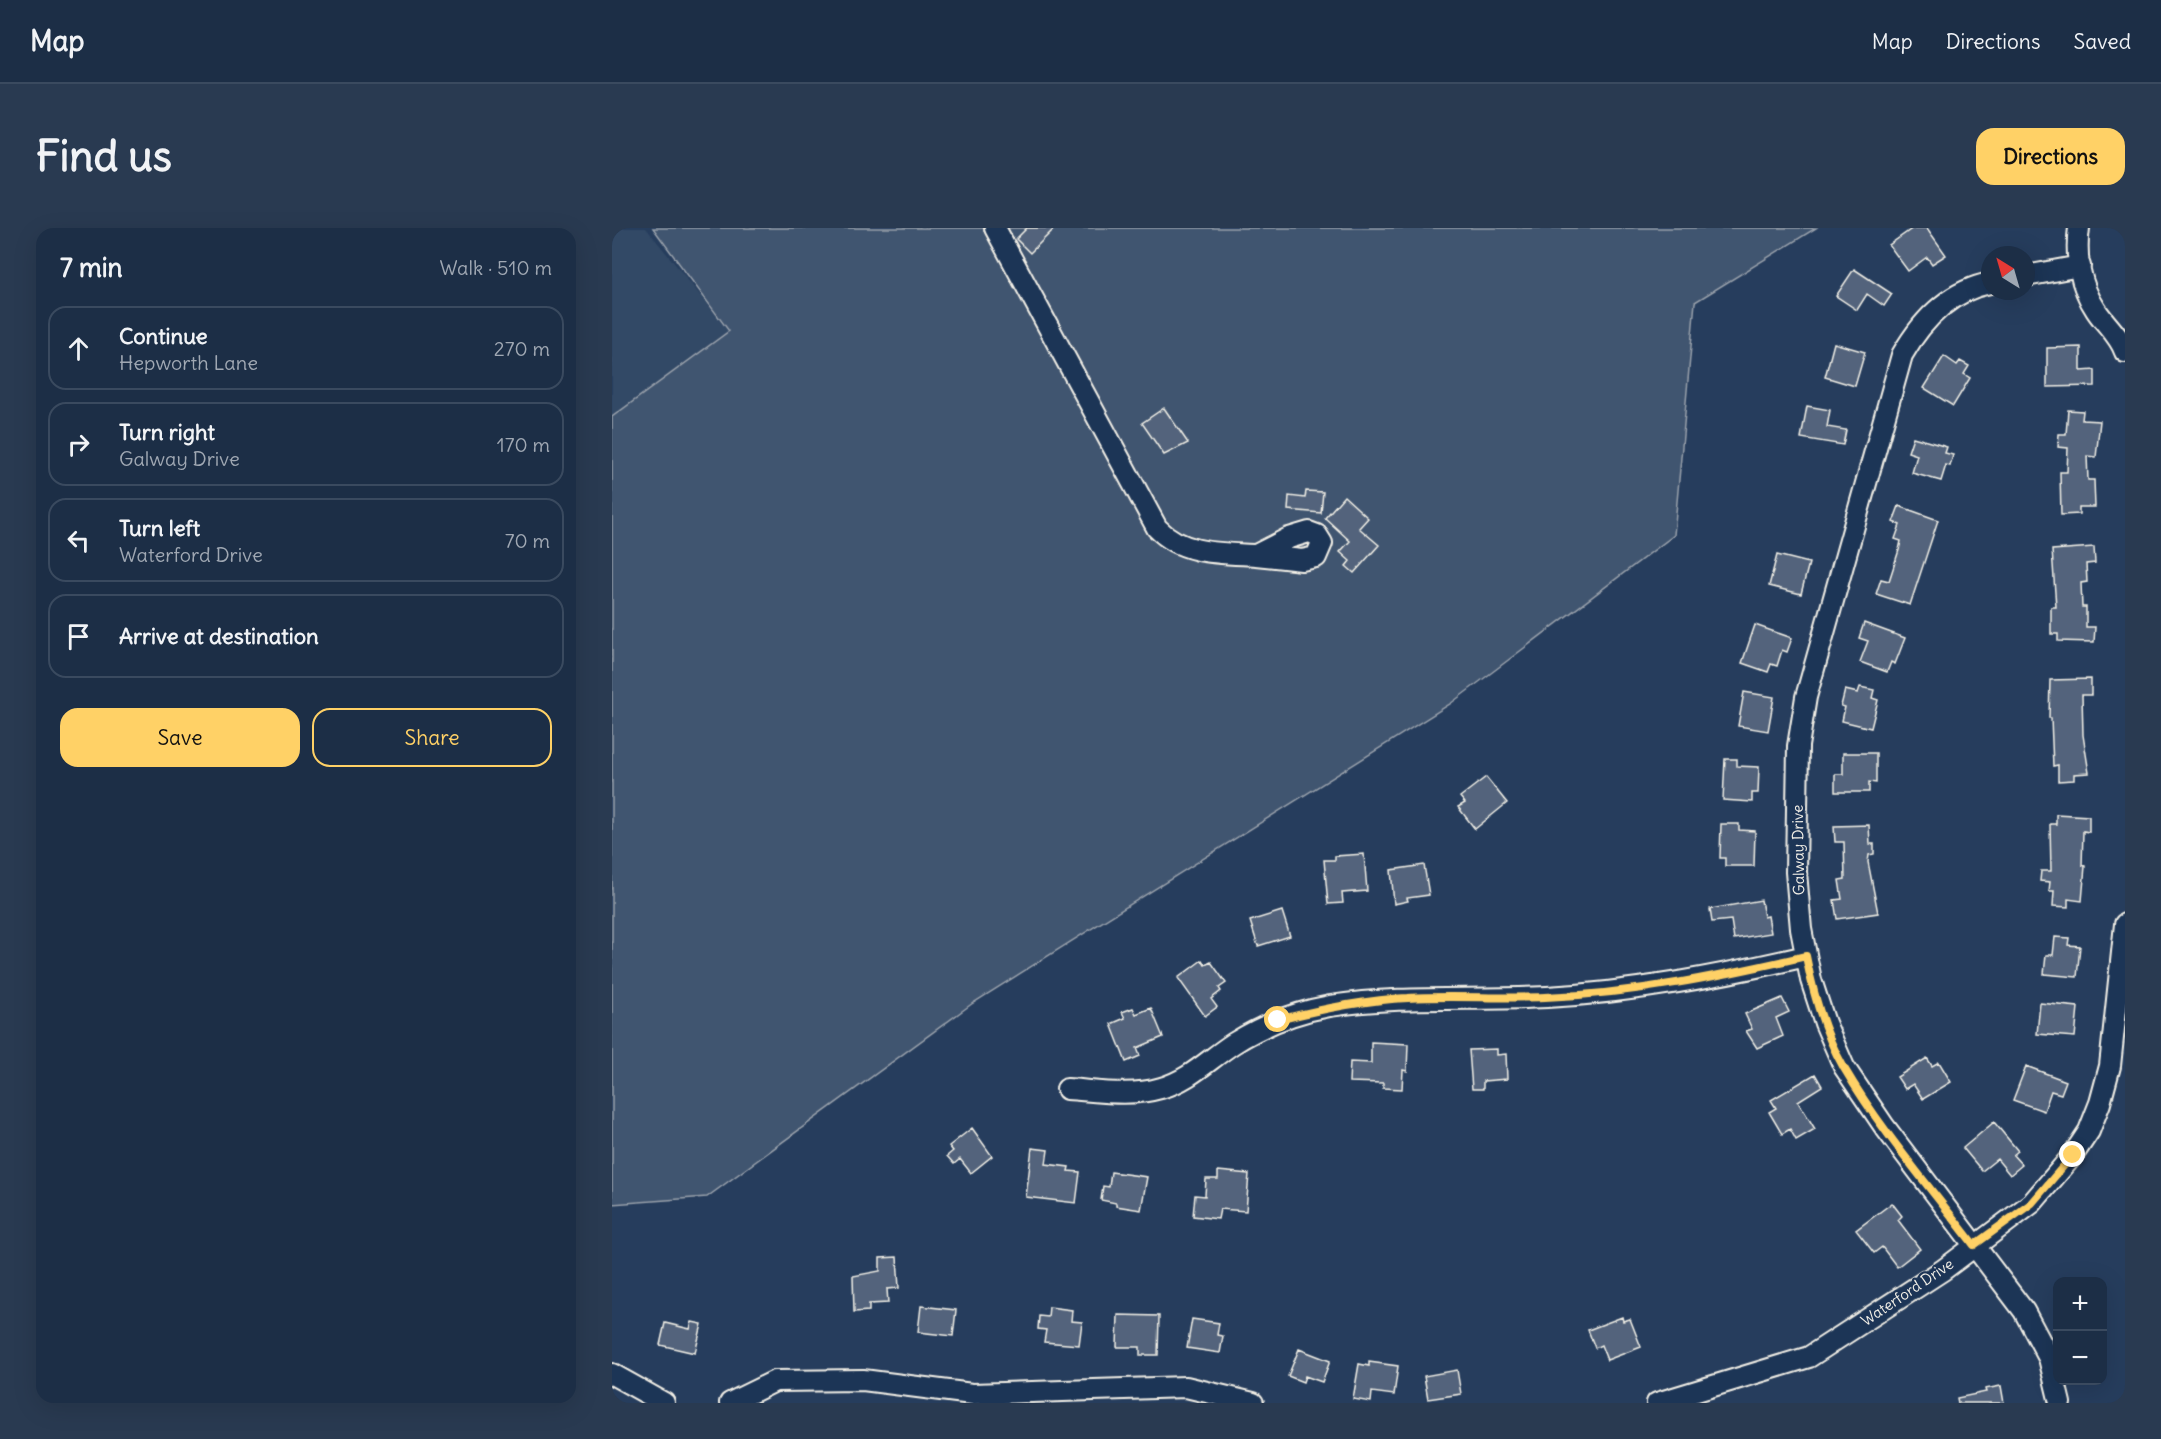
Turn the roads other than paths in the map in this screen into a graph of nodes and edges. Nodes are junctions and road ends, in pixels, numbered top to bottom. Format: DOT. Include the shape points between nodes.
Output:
graph roads {
  1 [pos="995,228"];
  2 [pos="2079,228"];
  3 [pos="2080,266"];
  4 [pos="2035,274"];
  5 [pos="1981,286"];
  6 [pos="2125,352"];
  7 [pos="1256,555"];
  8 [pos="2125,924"];
  9 [pos="1806,956"];
  10 [pos="1066,1089"];
  11 [pos="1974,1245"];
  12 [pos="612,1374"];
  13 [pos="664,1403"];
  14 [pos="730,1403"];
  15 [pos="1253,1403"];
  16 [pos="1657,1403"];
  17 [pos="2060,1403"];
  1 -- 7 [label="street" via="1157,528 1182,546"];
  2 -- 3 [label="street"];
  3 -- 4 [label="street"];
  3 -- 6 [label="street" via="2082,281 2096,309"];
  5 -- 9 [label="street, Galway Drive" via="1947,300 1916,330 1902,355 1806,697 1798,746 1796,872"];
  8 -- 11 [label="street, Waterford Drive" via="2110,1066 2089,1131 2032,1203"];
  9 -- 10 [label="street" via="1707,979 1624,992 1408,998 1328,1006 1278,1020 1234,1043 1189,1076 1161,1088 1125,1094"];
  9 -- 11 [label="street, Galway Drive" via="1822,1012 1844,1067"];
  11 -- 16 [label="street, Waterford Drive" via="1943,1270 1809,1358"];
  11 -- 17 [label="street, Galway Drive" via="2024,1311 2049,1358"];
  12 -- 13 [label="street"];
  14 -- 15 [label="street" via="775,1381 863,1380 972,1394 1186,1387"];
}
